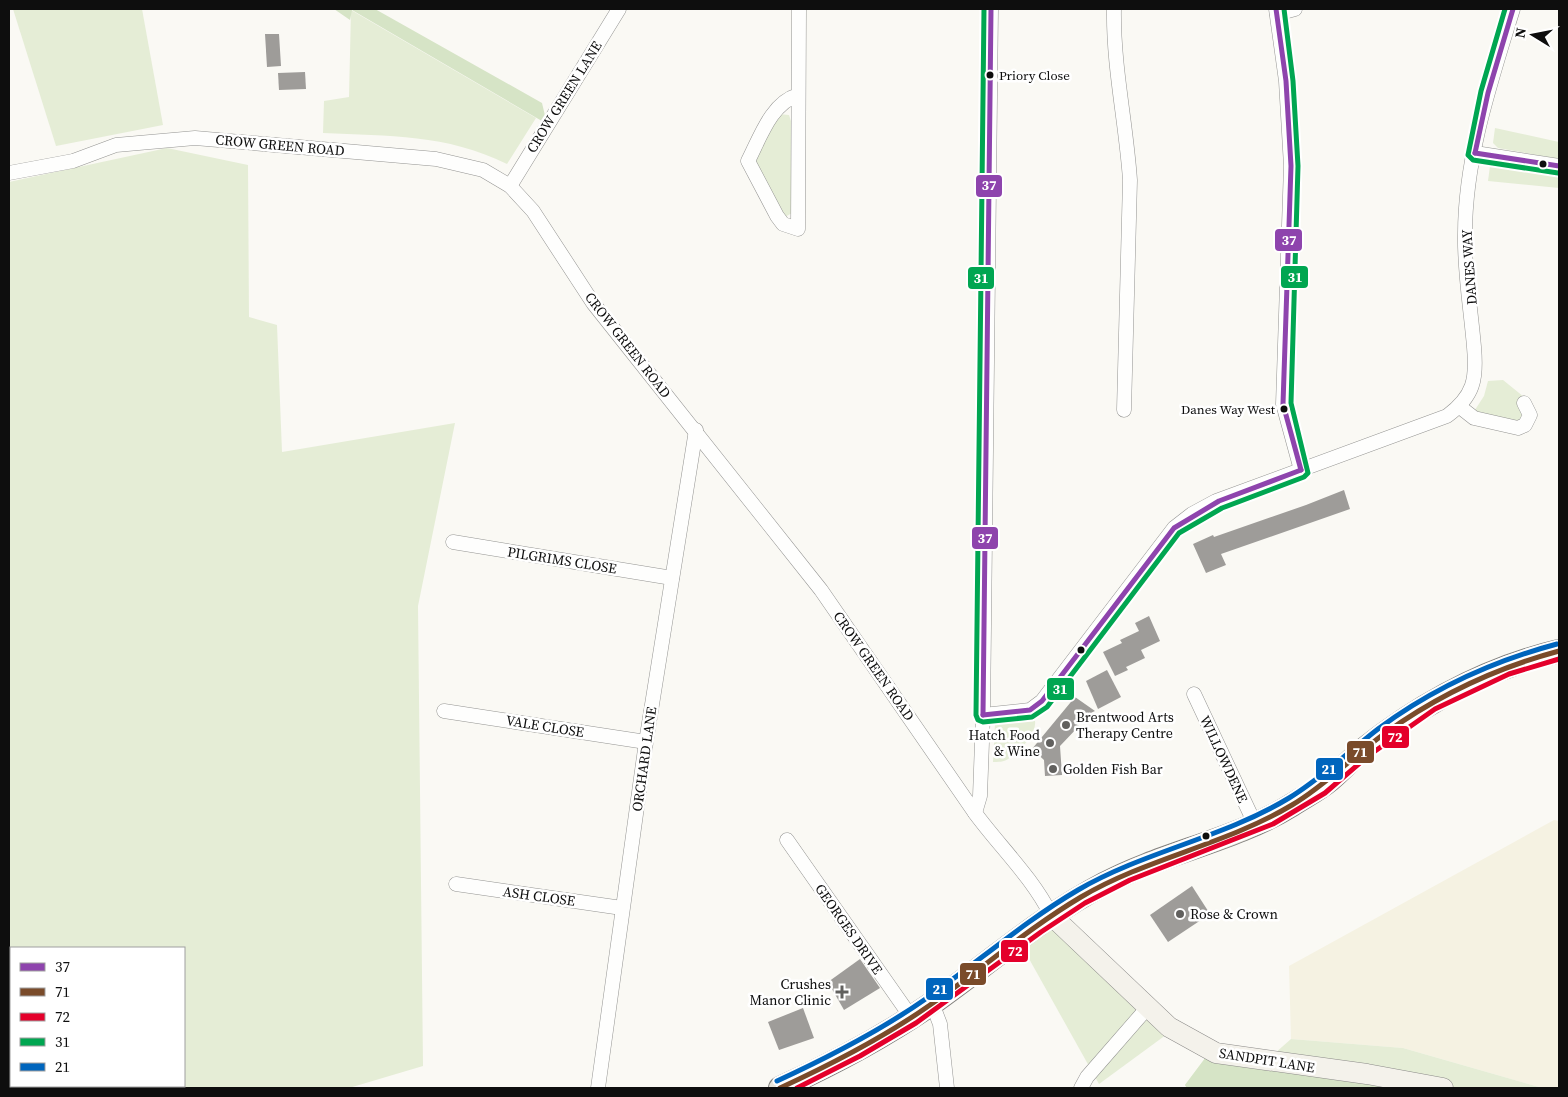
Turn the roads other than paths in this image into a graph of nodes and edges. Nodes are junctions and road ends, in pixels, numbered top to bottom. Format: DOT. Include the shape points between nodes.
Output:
graph roads {
  1 [pos="619,9"];
  2 [pos="799,9"];
  3 [pos="991,9"];
  4 [pos="1114,9"];
  5 [pos="1295,9"];
  6 [pos="1513,9"];
  7 [pos="1276,11"];
  8 [pos="798,95"];
  9 [pos="1475,153"];
  10 [pos="1559,166"];
  11 [pos="9,174"];
  12 [pos="510,186"];
  13 [pos="1524,403"];
  14 [pos="1460,407"];
  15 [pos="1124,410"];
  16 [pos="696,430"];
  17 [pos="1301,470"];
  18 [pos="453,542"];
  19 [pos="672,578"];
  20 [pos="1559,651"];
  21 [pos="1194,694"];
  22 [pos="444,711"];
  23 [pos="983,715"];
  24 [pos="646,742"];
  25 [pos="975,813"];
  26 [pos="1255,824"];
  27 [pos="786,840"];
  28 [pos="456,884"];
  29 [pos="622,908"];
  30 [pos="1051,915"];
  31 [pos="932,1003"];
  32 [pos="1148,1007"];
  33 [pos="911,1017"];
  34 [pos="598,1088"];
  35 [pos="780,1088"];
  36 [pos="947,1088"];
  37 [pos="1081,1088"];
  38 [pos="1443,1088"];
  1 -- 12 [label="street, CROW GREEN LANE"];
  2 -- 8 [label="street"];
  3 -- 23 [label="street"];
  4 -- 15 [label="street" via="1113,45 1128,143 1130,180"];
  5 -- 7 [label="street"];
  6 -- 9 [label="street, DANES WAY" via="1488,93"];
  7 -- 17 [label="street" via="1286,81 1291,166 1283,404"];
  8 -- 8 [label="street" via="798,210 798,230 783,224 777,216 748,161 775,110 788,98"];
  9 -- 10 [label="street"];
  9 -- 14 [label="street, DANES WAY" via="1465,234 1475,373 1471,391"];
  11 -- 12 [label="street, CROW GREEN ROAD" via="73,161 116,145 195,138 436,159 483,170"];
  12 -- 16 [label="street, CROW GREEN ROAD" via="533,211 593,303"];
  13 -- 14 [label="street" via="1530,415 1526,425 1518,428 1474,418"];
  14 -- 17 [label="street" via="1436,420"];
  16 -- 19 [label="street, ORCHARD LANE"];
  16 -- 25 [label="street, CROW GREEN ROAD" via="821,590"];
  17 -- 23 [label="street" via="1216,501 1192,514 1174,528 1042,701 1030,710"];
  18 -- 19 [label="street, PILGRIMS CLOSE"];
  19 -- 24 [label="street, ORCHARD LANE"];
  20 -- 26 [label="main road" via="1488,673 1430,703 1362,751 1328,781 1289,807"];
  21 -- 26 [label="street, WILLOWDENE"];
  22 -- 24 [label="street, VALE CLOSE"];
  23 -- 25 [label="street" via="980,796"];
  24 -- 29 [label="street, ORCHARD LANE"];
  25 -- 30 [label="street, CROW GREEN ROAD" via="998,845 1036,886"];
  26 -- 30 [label="main road" via="1106,883"];
  27 -- 33 [label="street, GEORGES DRIVE"];
  28 -- 29 [label="street, ASH CLOSE"];
  29 -- 34 [label="street, ORCHARD LANE"];
  30 -- 31 [label="main road"];
  30 -- 32 [label="street, SANDPIT LANE"];
  31 -- 33 [label="main road"];
  31 -- 36 [label="street" via="940,1024"];
  32 -- 37 [label="street"];
  32 -- 38 [label="street, SANDPIT LANE" via="1169,1026 1216,1053"];
  33 -- 35 [label="main road" via="832,1064"];
}
